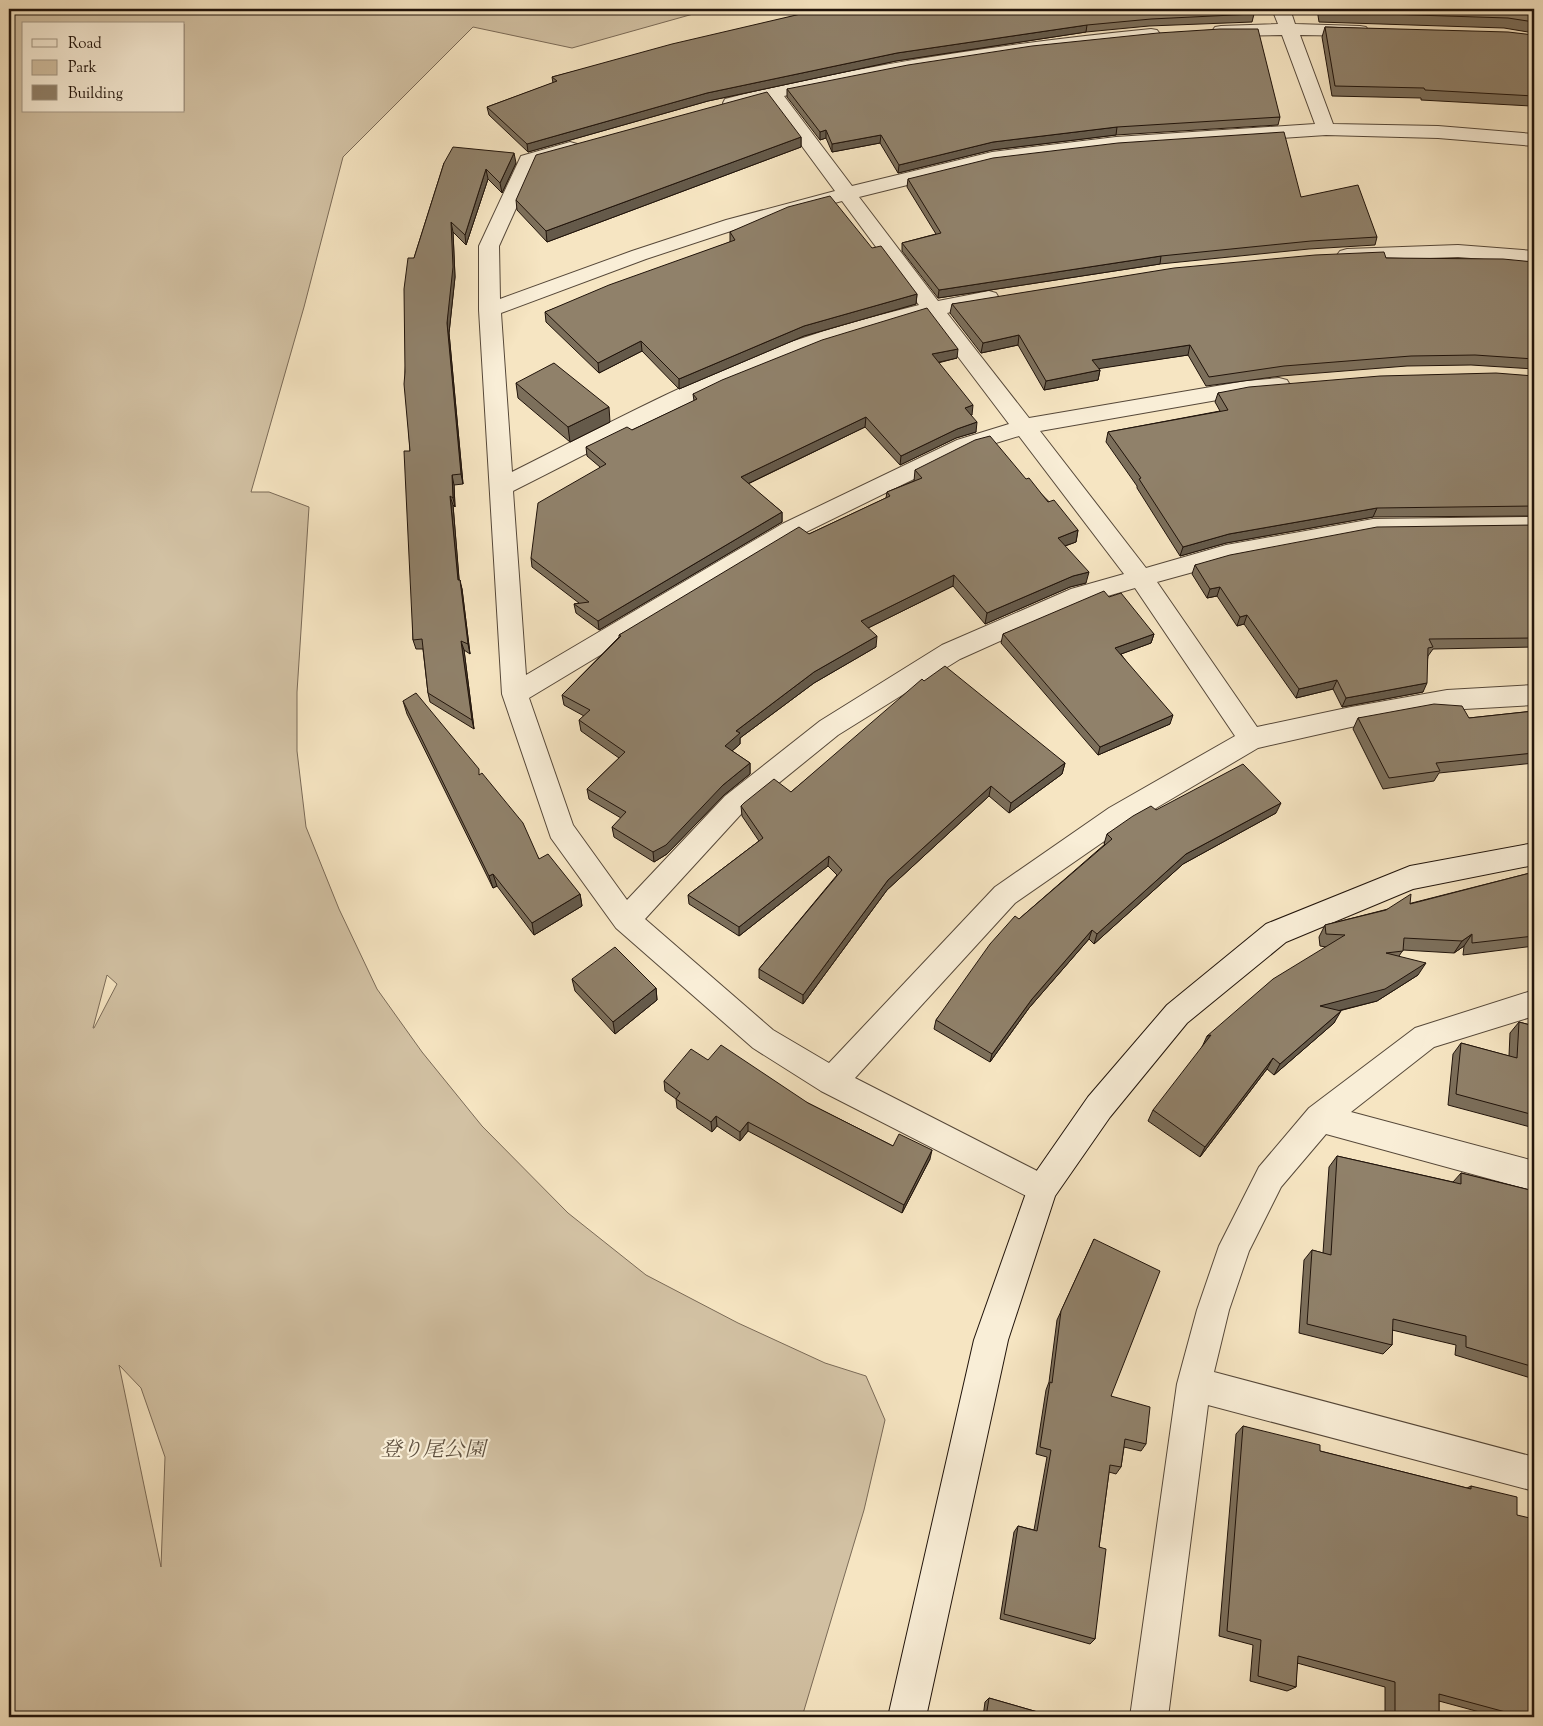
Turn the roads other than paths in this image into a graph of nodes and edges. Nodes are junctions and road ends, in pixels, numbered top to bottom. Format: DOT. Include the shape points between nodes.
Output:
graph roads {
  1 [pos="1281,9"];
  2 [pos="1290,29"];
  3 [pos="1203,31"];
  4 [pos="1378,31"];
  5 [pos="1174,32"];
  6 [pos="772,93"];
  7 [pos="717,107"];
  8 [pos="1326,129"];
  9 [pos="1534,140"];
  10 [pos="591,142"];
  11 [pos="846,194"];
  12 [pos="1331,256"];
  13 [pos="1534,257"];
  14 [pos="1010,295"];
  15 [pos="932,308"];
  16 [pos="490,310"];
  17 [pos="1296,384"];
  18 [pos="1024,427"];
  19 [pos="501,487"];
  20 [pos="1534,525"];
  21 [pos="1141,578"];
  22 [pos="515,694"];
  23 [pos="1534,695"];
  24 [pos="1251,739"];
  25 [pos="1534,854"];
  26 [pos="626,920"];
  27 [pos="1534,1004"];
  28 [pos="832,1081"];
  29 [pos="1320,1118"];
  30 [pos="1534,1176"];
  31 [pos="1042,1189"];
  32 [pos="1194,1384"];
  33 [pos="1534,1474"];
  34 [pos="907,1717"];
  35 [pos="1149,1717"];
  1 -- 2 [label="street"];
  2 -- 3 [label="street"];
  2 -- 4 [label="street"];
  2 -- 8 [label="street"];
  5 -- 6 [label="street" via="1055,42 903,66"];
  6 -- 7 [label="street"];
  6 -- 11 [label="street"];
  8 -- 9 [label="street" via="1438,132"];
  8 -- 11 [label="street" via="1220,134 992,158"];
  10 -- 16 [label="street" via="528,160 489,246"];
  11 -- 15 [label="street"];
  11 -- 16 [label="street" via="733,224"];
  12 -- 13 [label="street" via="1458,251"];
  14 -- 15 [label="street"];
  15 -- 18 [label="street"];
  15 -- 19 [label="street" via="813,343 714,383"];
  16 -- 19 [label="street"];
  17 -- 18 [label="street" via="1246,388"];
  18 -- 21 [label="street"];
  18 -- 22 [label="street" via="965,445 790,530"];
  19 -- 22 [label="street"];
  20 -- 21 [label="street" via="1373,527 1226,554"];
  21 -- 24 [label="street"];
  21 -- 26 [label="street" via="1080,595 951,652 829,728 734,804"];
  22 -- 26 [label="street" via="561,830"];
  23 -- 24 [label="street" via="1447,700"];
  24 -- 28 [label="street" via="1120,816 1005,895"];
  25 -- 31 [label="street" via="1410,878 1276,933 1177,1014 1099,1107"];
  26 -- 28 [label="street" via="763,1039"];
  27 -- 29 [label="street" via="1425,1037"];
  28 -- 31 [label="street"];
  29 -- 30 [label="street"];
  29 -- 32 [label="street" via="1270,1177 1235,1246 1213,1310"];
  31 -- 34 [label="street" via="991,1340"];
  32 -- 33 [label="street"];
  32 -- 35 [label="street"];
}
